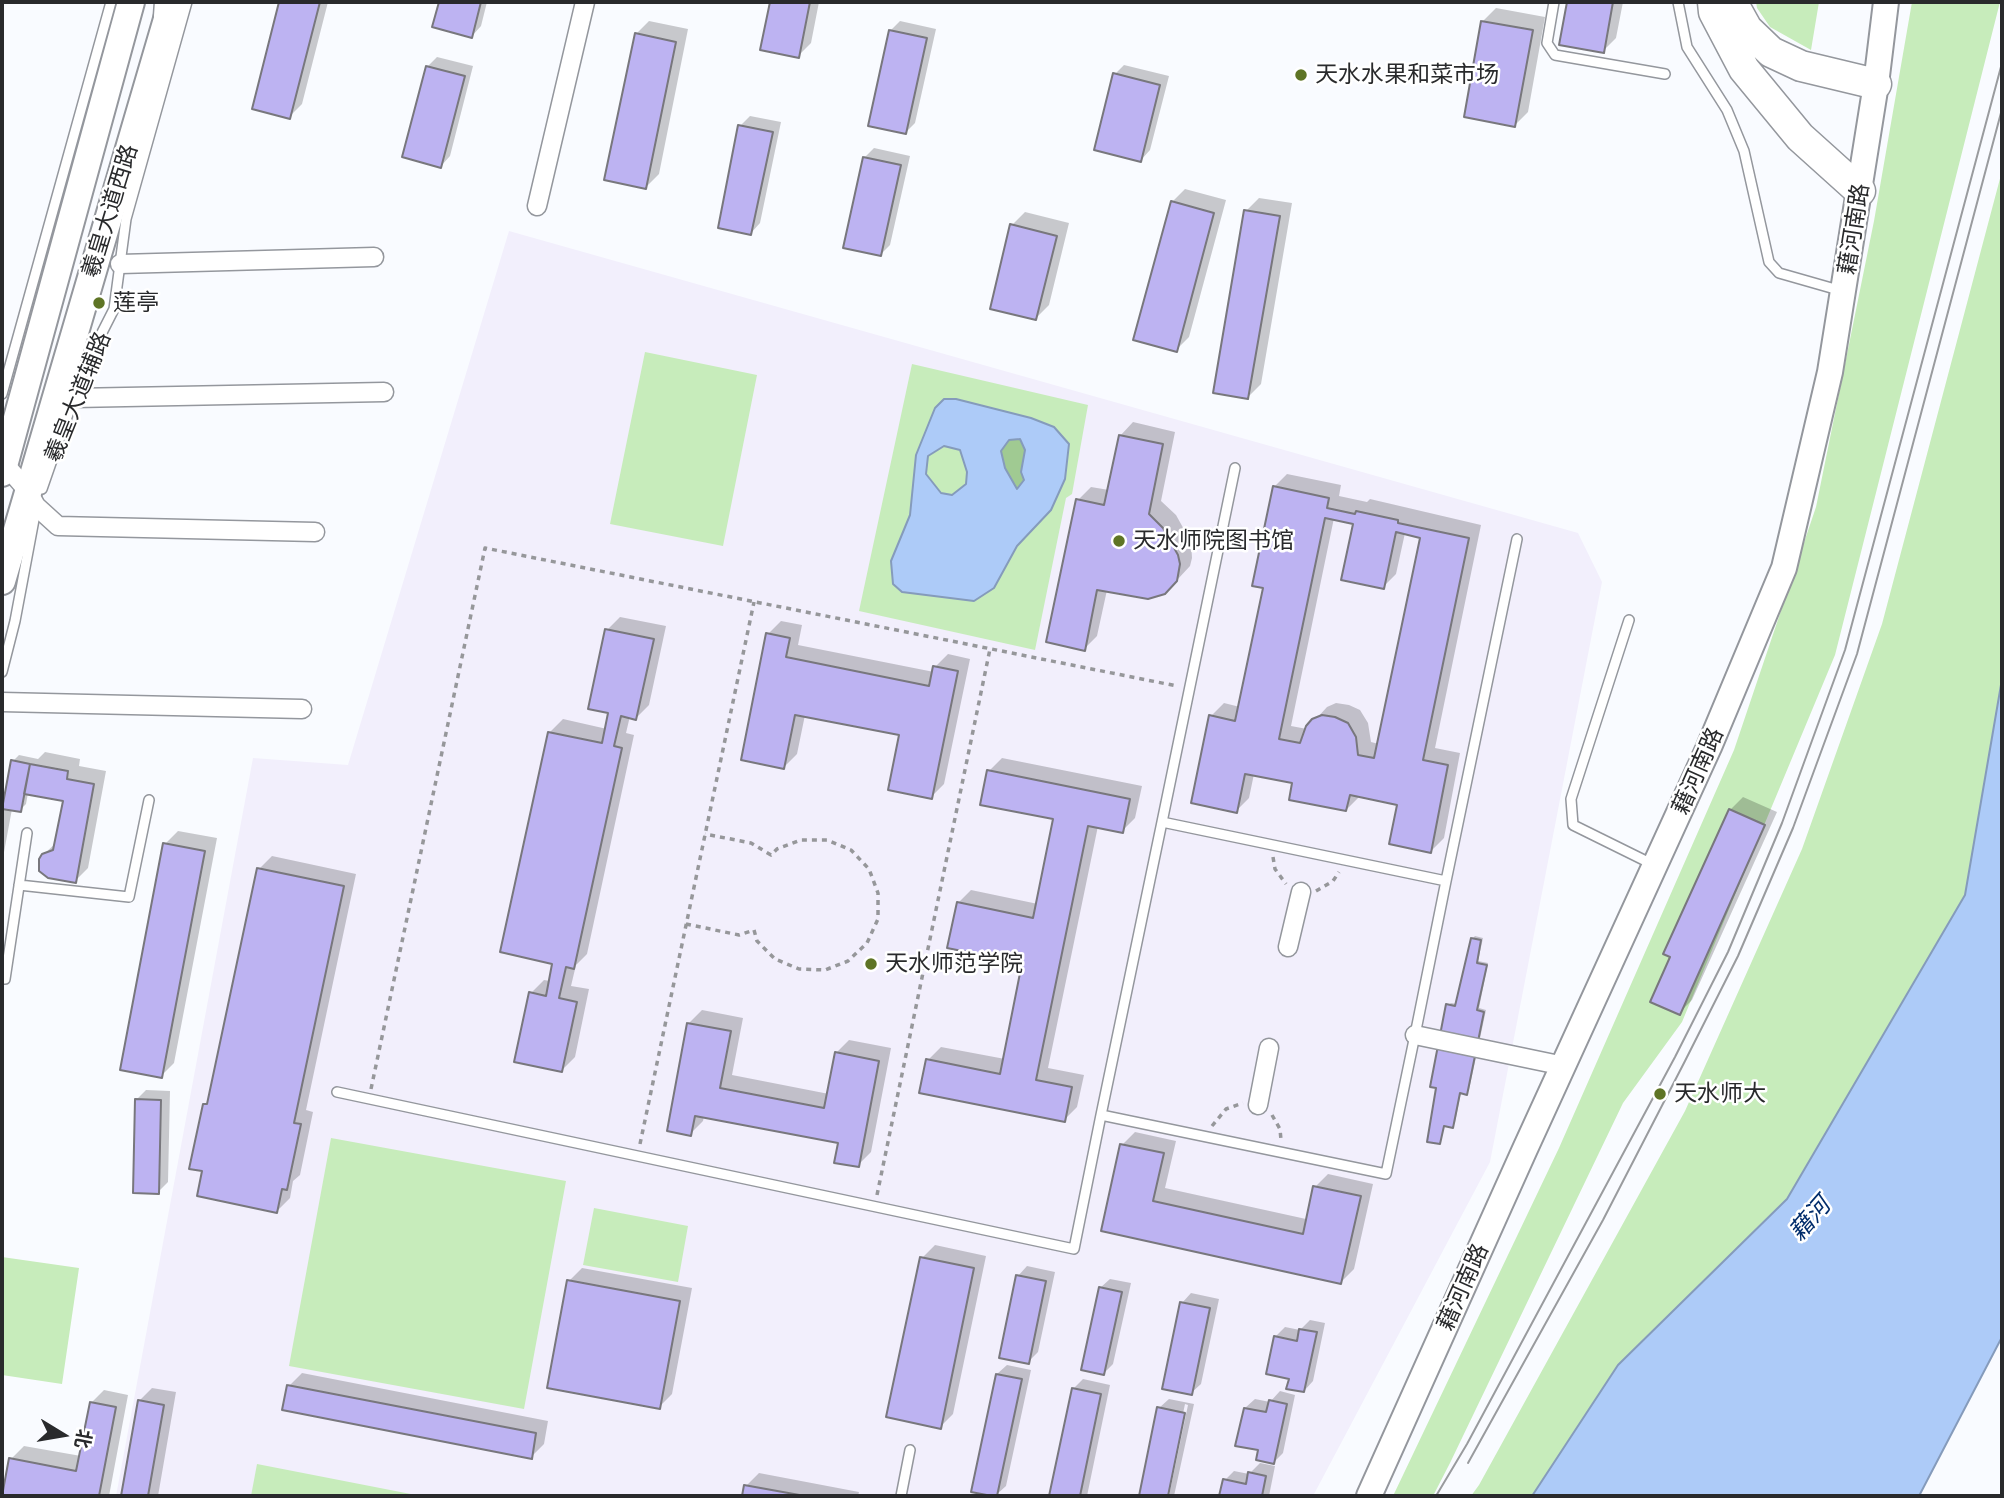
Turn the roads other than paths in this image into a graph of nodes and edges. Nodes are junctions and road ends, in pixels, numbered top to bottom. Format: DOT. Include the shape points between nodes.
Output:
graph roads {
  1 [pos="111,2"];
  2 [pos="131,2"];
  3 [pos="585,2"];
  4 [pos="1554,2"];
  5 [pos="1678,2"];
  6 [pos="1713,2"];
  7 [pos="1732,2"];
  8 [pos="1886,2"];
  9 [pos="175,5"];
  10 [pos="1665,74"];
  11 [pos="1876,84"];
  12 [pos="1860,191"];
  13 [pos="537,206"];
  14 [pos="374,257"];
  15 [pos="120,264"];
  16 [pos="1844,291"];
  17 [pos="384,392"];
  18 [pos="2,394"];
  19 [pos="74,398"];
  20 [pos="2,466"];
  21 [pos="1235,468"];
  22 [pos="32,498"];
  23 [pos="316,532"];
  24 [pos="1517,539"];
  25 [pos="2,581"];
  26 [pos="1629,620"];
  27 [pos="2,671"];
  28 [pos="2,702"];
  29 [pos="302,709"];
  30 [pos="149,800"];
  31 [pos="1162,822"];
  32 [pos="27,832"];
  33 [pos="1655,866"];
  34 [pos="1446,881"];
  35 [pos="19,885"];
  36 [pos="1301,891"];
  37 [pos="1288,947"];
  38 [pos="2,979"];
  39 [pos="1415,1035"];
  40 [pos="1269,1048"];
  41 [pos="1564,1066"];
  42 [pos="337,1092"];
  43 [pos="1258,1105"];
  44 [pos="1101,1115"];
  45 [pos="910,1450"];
  46 [pos="901,1496"];
  47 [pos="1368,1496"];
  1 -- 18 [label="lane"];
  2 -- 20 [label="main road, 羲皇大道西路"];
  3 -- 13 [label="street"];
  4 -- 10 [label="lane" via="1546,43 1555,55"];
  5 -- 16 [label="lane" via="1687,47 1727,110 1744,151 1769,262 1779,273"];
  6 -- 12 [label="highway" via="1744,69 1800,137"];
  7 -- 11 [label="highway" via="1746,29 1771,52 1801,65"];
  8 -- 11 [label="main road, 藉河南路"];
  9 -- 15 [label="lane, 羲皇大道辅路"];
  9 -- 22 [label="main road, 羲皇大道西路"];
  11 -- 12 [label="main road, 藉河南路"];
  12 -- 16 [label="main road, 藉河南路"];
  14 -- 15 [label="street"];
  15 -- 19 [label="lane, 羲皇大道辅路" via="114,309"];
  16 -- 33 [label="main road, 藉河南路" via="1784,568"];
  17 -- 19 [label="street"];
  19 -- 22 [label="lane, 羲皇大道辅路"];
  20 -- 22 [label="street"];
  21 -- 31 [label="lane"];
  22 -- 23 [label="street" via="58,526"];
  22 -- 25 [label="main road, 羲皇大道西路"];
  22 -- 27 [label="lane, 羲皇大道辅路" via="15,621"];
  24 -- 34 [label="lane"];
  26 -- 33 [label="lane" via="1571,799 1573,825"];
  28 -- 29 [label="street"];
  30 -- 35 [label="lane" via="129,897"];
  31 -- 34 [label="lane"];
  31 -- 44 [label="lane"];
  32 -- 35 [label="lane"];
  33 -- 41 [label="main road, 藉河南路"];
  34 -- 39 [label="lane"];
  35 -- 38 [label="lane"];
  36 -- 37 [label="street"];
  39 -- 41 [label="street"];
  39 -- 44 [label="lane" via="1386,1174"];
  40 -- 43 [label="street"];
  41 -- 47 [label="main road, 藉河南路"];
  42 -- 44 [label="lane" via="1074,1249"];
  45 -- 46 [label="lane"];
}
